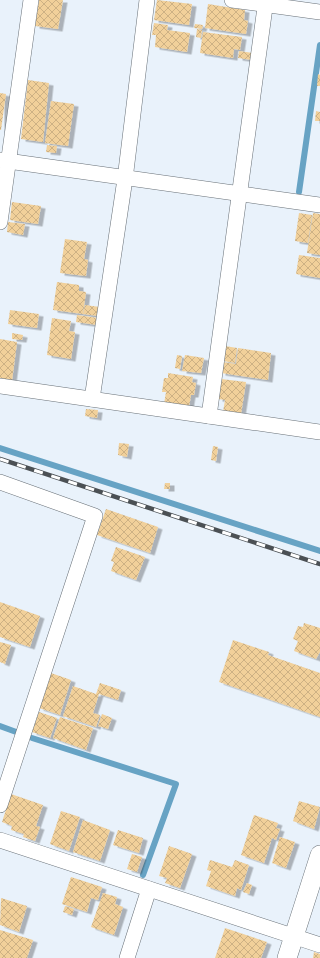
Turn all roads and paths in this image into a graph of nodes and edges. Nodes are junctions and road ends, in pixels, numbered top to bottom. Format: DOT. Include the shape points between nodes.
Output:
graph roads {
  1 [pos="31,0"];
  2 [pos="147,0"];
  3 [pos="232,0"];
  4 [pos="266,2"];
  5 [pos="320,12"];
  6 [pos="4,161"];
  7 [pos="125,179"];
  8 [pos="240,194"];
  9 [pos="320,205"];
  10 [pos="0,222"];
  11 [pos="0,386"];
  12 [pos="92,399"];
  13 [pos="209,416"];
  14 [pos="320,432"];
  15 [pos="0,482"];
  16 [pos="0,805"];
  17 [pos="0,840"];
  18 [pos="320,855"];
  19 [pos="149,889"];
  20 [pos="294,936"];
  21 [pos="320,945"];
  22 [pos="127,958"];
  23 [pos="287,958"];
  1 -- 6 [label="street"];
  2 -- 7 [label="street"];
  3 -- 4 [label="street"];
  4 -- 5 [label="street"];
  4 -- 8 [label="street"];
  6 -- 7 [label="street"];
  6 -- 10 [label="street"];
  7 -- 8 [label="street"];
  7 -- 12 [label="street"];
  8 -- 9 [label="street"];
  8 -- 13 [label="street"];
  11 -- 12 [label="street"];
  12 -- 13 [label="street"];
  13 -- 14 [label="street"];
  15 -- 16 [label="street" via="95,516"];
  17 -- 19 [label="street"];
  18 -- 20 [label="street"];
  19 -- 20 [label="street"];
  19 -- 22 [label="street"];
  20 -- 21 [label="street"];
  20 -- 23 [label="street"];
}
